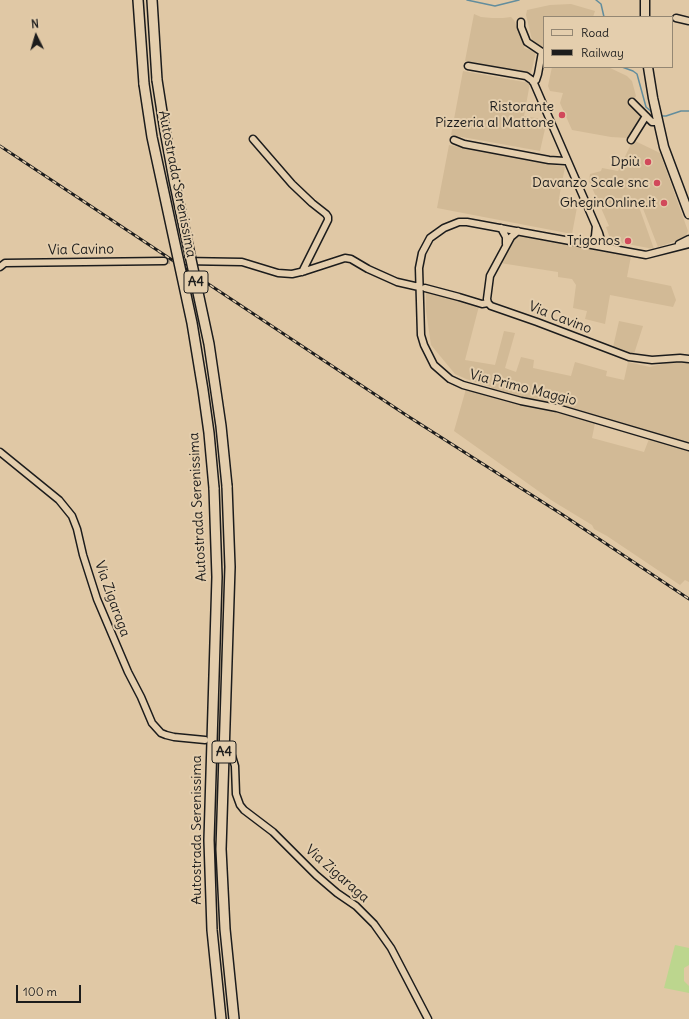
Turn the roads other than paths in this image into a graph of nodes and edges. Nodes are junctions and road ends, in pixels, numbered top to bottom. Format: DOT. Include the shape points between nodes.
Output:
graph roads {
  1 [pos="138,0"];
  2 [pos="152,0"];
  3 [pos="645,0"];
  4 [pos="645,16"];
  5 [pos="676,18"];
  6 [pos="689,21"];
  7 [pos="521,22"];
  8 [pos="468,66"];
  9 [pos="648,68"];
  10 [pos="533,82"];
  11 [pos="632,102"];
  12 [pos="646,116"];
  13 [pos="658,121"];
  14 [pos="253,138"];
  15 [pos="454,140"];
  16 [pos="631,140"];
  17 [pos="567,160"];
  18 [pos="689,214"];
  19 [pos="595,225"];
  20 [pos="501,228"];
  21 [pos="518,231"];
  22 [pos="689,243"];
  23 [pos="506,244"];
  24 [pos="592,245"];
  25 [pos="600,246"];
  26 [pos="164,261"];
  27 [pos="183,261"];
  28 [pos="0,267"];
  29 [pos="302,272"];
  30 [pos="422,288"];
  31 [pos="488,303"];
  32 [pos="689,359"];
  33 [pos="689,447"];
  34 [pos="0,452"];
  35 [pos="205,740"];
  36 [pos="232,756"];
  37 [pos="221,1019"];
  38 [pos="234,1019"];
  39 [pos="428,1019"];
  1 -- 37 [label="highway, Autostrada Serenissima / A4, bridge" via="144,84 152,137 193,329 209,433 214,488 217,576 209,847 212,930"];
  2 -- 38 [label="highway, Autostrada Serenissima / A4, bridge" via="157,80 174,180 209,344 227,486 230,567 222,849 225,928"];
  3 -- 4 [label="main road"];
  5 -- 6 [label="street"];
  7 -- 10 [label="street" via="527,42 542,52 538,74"];
  8 -- 10 [label="street" via="526,76"];
  9 -- 13 [label="main road"];
  10 -- 17 [label="street"];
  11 -- 12 [label="street"];
  12 -- 13 [label="street" via="652,122"];
  12 -- 16 [label="street"];
  13 -- 18 [label="main road" via="664,147"];
  14 -- 29 [label="street" via="292,184 328,217"];
  15 -- 17 [label="street" via="549,160"];
  17 -- 19 [label="street"];
  19 -- 24 [label="street" via="596,233"];
  19 -- 25 [label="street" via="601,240"];
  20 -- 21 [label="street, Via Primo Maggio"];
  20 -- 23 [label="street" via="506,237"];
  20 -- 30 [label="street, Via Primo Maggio" via="468,222 451,225 437,232 430,238 422,253 419,268"];
  21 -- 23 [label="street"];
  21 -- 24 [label="street, Via Primo Maggio"];
  22 -- 25 [label="street, Via Primo Maggio" via="646,255"];
  23 -- 31 [label="street" via="490,276"];
  24 -- 25 [label="street, Via Primo Maggio"];
  26 -- 28 [label="street, Via Cavino" via="5,263"];
  27 -- 29 [label="street, Via Cavino" via="242,262 278,273"];
  29 -- 30 [label="street, Via Cavino" via="345,258 397,282"];
  30 -- 31 [label="street, Via Cavino" via="482,304"];
  30 -- 33 [label="street, Via Primo Maggio" via="421,335 424,345 434,365 450,379 470,387 557,408"];
  31 -- 32 [label="street, Via Cavino" via="629,357 652,360"];
  34 -- 35 [label="street, Via Zigaraga" via="59,500 72,516 99,605 152,723 166,735"];
  36 -- 39 [label="street, Via Zigaraga" via="236,794 240,805 374,924 391,948"];
}
